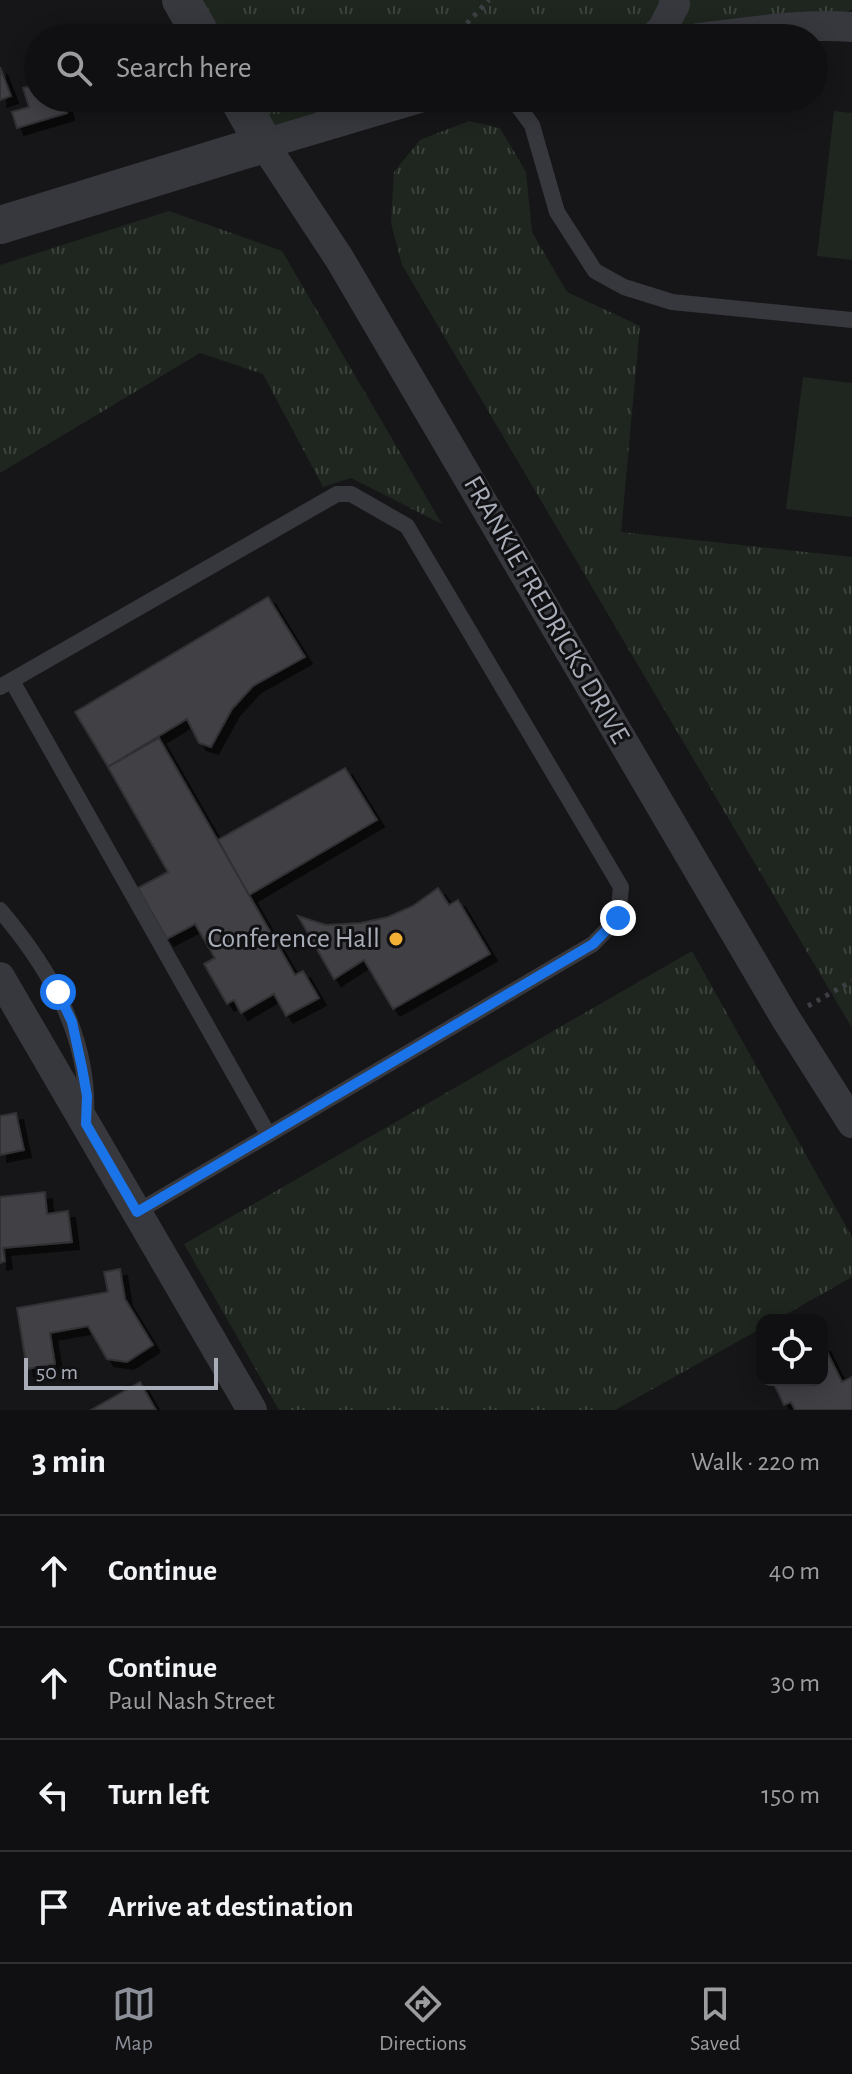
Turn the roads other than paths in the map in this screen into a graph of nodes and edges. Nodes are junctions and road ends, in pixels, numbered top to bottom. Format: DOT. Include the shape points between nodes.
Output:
graph roads {
  1 [pos="181,0"];
  2 [pos="674,0"];
  3 [pos="195,24"];
  4 [pos="665,24"];
  5 [pos="828,27"];
  6 [pos="852,27"];
  7 [pos="246,112"];
  8 [pos="372,112"];
  9 [pos="522,112"];
  10 [pos="264,144"];
  11 [pos="0,225"];
  12 [pos="852,320"];
  13 [pos="6,684"];
  14 [pos="0,910"];
  15 [pos="0,977"];
  16 [pos="852,1123"];
  17 [pos="86,1124"];
  18 [pos="268,1134"];
  19 [pos="137,1212"];
  20 [pos="252,1410"];
  1 -- 3 [label="street"];
  2 -- 4 [label="street"];
  5 -- 6 [label="street"];
  7 -- 10 [label="street, FRANKIE FREDRICKS DRIVE"];
  8 -- 10 [label="street"];
  9 -- 12 [label="lane" via="532,125 557,212 595,271 624,287 672,302"];
  10 -- 11 [label="street"];
  10 -- 16 [label="street, FRANKIE FREDRICKS DRIVE" via="339,258"];
  13 -- 18 [label="lane"];
  13 -- 18 [label="lane" via="337,494 351,494 407,526 621,887 618,918 593,944"];
  14 -- 17 [label="lane" via="34,951 72,1022 87,1096"];
  15 -- 17 [label="street"];
  17 -- 19 [label="street"];
  18 -- 19 [label="lane"];
  19 -- 20 [label="street"];
}
